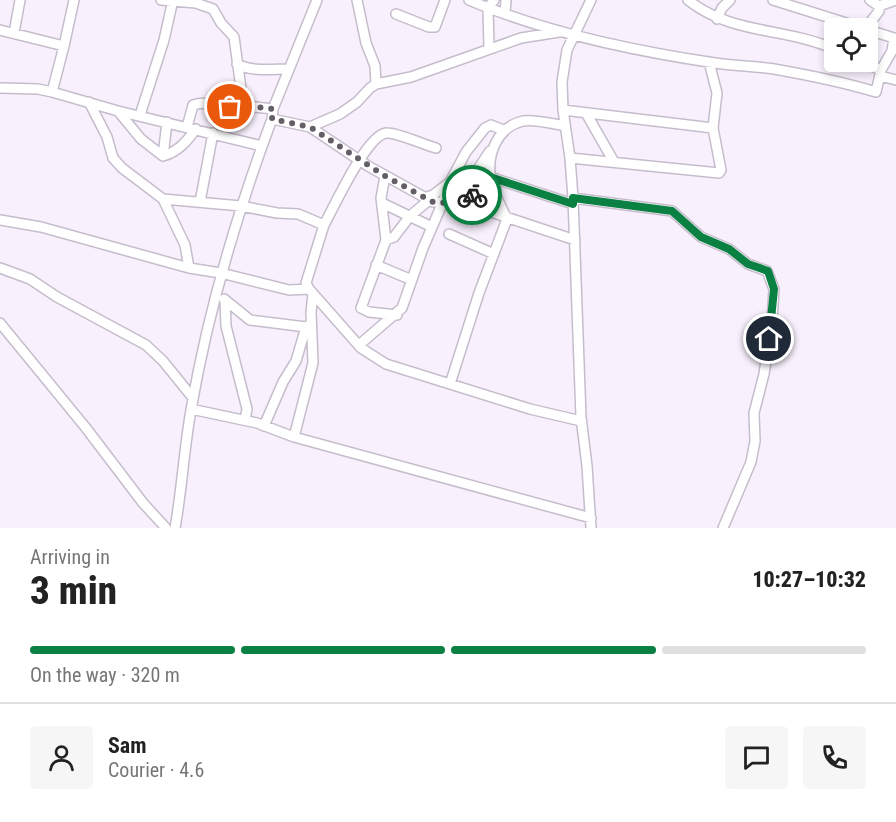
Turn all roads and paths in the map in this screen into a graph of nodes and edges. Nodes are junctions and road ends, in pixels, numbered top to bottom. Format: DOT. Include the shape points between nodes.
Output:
graph roads {
  1 [pos="20,0"];
  2 [pos="74,0"];
  3 [pos="161,0"];
  4 [pos="173,0"];
  5 [pos="316,0"];
  6 [pos="357,0"];
  7 [pos="445,0"];
  8 [pos="469,0"];
  9 [pos="495,0"];
  10 [pos="506,0"];
  11 [pos="688,0"];
  12 [pos="730,0"];
  13 [pos="774,0"];
  14 [pos="870,0"];
  15 [pos="896,0"];
  16 [pos="588,2"];
  17 [pos="879,6"];
  18 [pos="488,8"];
  19 [pos="396,14"];
  20 [pos="505,14"];
  21 [pos="516,18"];
  22 [pos="833,18"];
  23 [pos="874,18"];
  24 [pos="717,19"];
  25 [pos="0,30"];
  26 [pos="561,31"];
  27 [pos="878,31"];
  28 [pos="14,33"];
  29 [pos="573,34"];
  30 [pos="895,35"];
  31 [pos="521,38"];
  32 [pos="64,46"];
  33 [pos="824,46"];
  34 [pos="489,49"];
  35 [pos="709,62"];
  36 [pos="237,64"];
  37 [pos="289,69"];
  38 [pos="880,73"];
  39 [pos="896,80"];
  40 [pos="240,83"];
  41 [pos="376,84"];
  42 [pos="0,88"];
  43 [pos="52,92"];
  44 [pos="89,102"];
  45 [pos="243,103"];
  46 [pos="225,107"];
  47 [pos="563,110"];
  48 [pos="118,111"];
  49 [pos="586,113"];
  50 [pos="273,114"];
  51 [pos="140,115"];
  52 [pos="167,122"];
  53 [pos="565,126"];
  54 [pos="310,127"];
  55 [pos="191,128"];
  56 [pos="713,128"];
  57 [pos="504,130"];
  58 [pos="213,133"];
  59 [pos="262,146"];
  60 [pos="436,148"];
  61 [pos="492,149"];
  62 [pos="163,156"];
  63 [pos="570,158"];
  64 [pos="358,159"];
  65 [pos="614,162"];
  66 [pos="385,176"];
  67 [pos="491,181"];
  68 [pos="450,182"];
  69 [pos="163,199"];
  70 [pos="427,199"];
  71 [pos="449,201"];
  72 [pos="573,201"];
  73 [pos="200,202"];
  74 [pos="382,203"];
  75 [pos="241,207"];
  76 [pos="410,216"];
  77 [pos="507,219"];
  78 [pos="0,220"];
  79 [pos="324,225"];
  80 [pos="432,227"];
  81 [pos="449,234"];
  82 [pos="386,240"];
  83 [pos="575,240"];
  84 [pos="494,254"];
  85 [pos="376,265"];
  86 [pos="0,268"];
  87 [pos="189,268"];
  88 [pos="221,273"];
  89 [pos="412,279"];
  90 [pos="311,292"];
  91 [pos="221,297"];
  92 [pos="397,315"];
  93 [pos="0,323"];
  94 [pos="309,326"];
  95 [pos="359,345"];
  96 [pos="450,384"];
  97 [pos="194,398"];
  98 [pos="191,409"];
  99 [pos="245,420"];
  100 [pos="581,421"];
  101 [pos="264,426"];
  102 [pos="294,437"];
  103 [pos="591,523"];
  104 [pos="166,528"];
  105 [pos="175,528"];
  106 [pos="723,528"];
  1 -- 28 [label="street"];
  2 -- 32 [label="street"];
  3 -- 4 [label="street"];
  4 -- 36 [label="street" via="213,9 234,37"];
  4 -- 51 [label="street"];
  5 -- 37 [label="street"];
  6 -- 41 [label="street"];
  7 -- 19 [label="street" via="435,27"];
  8 -- 18 [label="street"];
  9 -- 18 [label="street"];
  10 -- 20 [label="street"];
  11 -- 24 [label="street"];
  12 -- 24 [label="street"];
  13 -- 22 [label="street"];
  14 -- 17 [label="street"];
  15 -- 17 [label="street"];
  16 -- 29 [label="street"];
  17 -- 23 [label="street"];
  18 -- 20 [label="street"];
  18 -- 34 [label="street"];
  20 -- 21 [label="street"];
  21 -- 26 [label="street"];
  21 -- 31 [label="street"];
  24 -- 33 [label="street"];
  25 -- 28 [label="street"];
  26 -- 29 [label="street"];
  26 -- 31 [label="street"];
  27 -- 30 [label="street"];
  28 -- 32 [label="street"];
  29 -- 35 [label="street"];
  29 -- 47 [label="street" via="562,82"];
  30 -- 38 [label="street" via="892,51"];
  31 -- 34 [label="street"];
  32 -- 43 [label="street"];
  34 -- 41 [label="street" via="411,77"];
  35 -- 38 [label="street" via="773,69 876,92"];
  35 -- 56 [label="street" via="717,93"];
  36 -- 37 [label="street" via="254,69"];
  36 -- 40 [label="street"];
  37 -- 50 [label="street"];
  38 -- 39 [label="street"];
  40 -- 45 [label="street"];
  40 -- 46 [label="street"];
  41 -- 54 [label="street" via="340,114"];
  42 -- 43 [label="street"];
  43 -- 44 [label="street"];
  44 -- 48 [label="street"];
  44 -- 69 [label="street" via="113,158"];
  45 -- 46 [label="street"];
  45 -- 50 [label="street"];
  46 -- 55 [label="street" via="194,105"];
  47 -- 49 [label="street"];
  47 -- 53 [label="street"];
  48 -- 51 [label="street"];
  48 -- 62 [label="street" via="141,139"];
  49 -- 56 [label="street"];
  49 -- 65 [label="street"];
  50 -- 54 [label="street"];
  50 -- 59 [label="street"];
  51 -- 52 [label="street"];
  52 -- 55 [label="street"];
  52 -- 62 [label="street"];
  53 -- 57 [label="street" via="524,121"];
  53 -- 63 [label="street"];
  54 -- 64 [label="street"];
  55 -- 58 [label="street"];
  55 -- 62 [label="street" via="181,146"];
  56 -- 65 [label="street" via="720,173"];
  57 -- 61 [label="street"];
  57 -- 68 [label="street" via="491,125 485,128"];
  58 -- 59 [label="street"];
  58 -- 73 [label="street"];
  59 -- 75 [label="street"];
  60 -- 64 [label="street" via="386,133"];
  61 -- 67 [label="street"];
  61 -- 71 [label="street"];
  63 -- 65 [label="street"];
  63 -- 72 [label="street"];
  64 -- 66 [label="street"];
  64 -- 79 [label="street"];
  66 -- 70 [label="street"];
  66 -- 74 [label="street"];
  67 -- 71 [label="street" via="482,190"];
  67 -- 72 [label="street"];
  67 -- 77 [label="street"];
  68 -- 70 [label="street"];
  68 -- 71 [label="street"];
  69 -- 73 [label="street"];
  69 -- 87 [label="street" via="185,245"];
  70 -- 71 [label="street"];
  70 -- 76 [label="street"];
  71 -- 77 [label="street"];
  71 -- 80 [label="street"];
  72 -- 83 [label="street"];
  72 -- 106 [label="street" via="672,211 701,237 769,274 774,289 772,321 754,413 755,441 751,462"];
  73 -- 75 [label="street"];
  74 -- 76 [label="street"];
  74 -- 82 [label="street"];
  75 -- 79 [label="street" via="298,214"];
  75 -- 88 [label="street"];
  76 -- 80 [label="street"];
  76 -- 82 [label="street" via="394,237"];
  77 -- 83 [label="street"];
  77 -- 84 [label="street"];
  78 -- 87 [label="street" via="41,227"];
  79 -- 90 [label="street" via="306,283"];
  80 -- 89 [label="street"];
  81 -- 84 [label="street"];
  82 -- 85 [label="street"];
  83 -- 100 [label="street"];
  84 -- 96 [label="street"];
  85 -- 89 [label="street"];
  85 -- 92 [label="street" via="361,308"];
  86 -- 97 [label="street" via="30,279 146,345"];
  87 -- 88 [label="street"];
  88 -- 90 [label="street"];
  88 -- 91 [label="street"];
  89 -- 92 [label="street"];
  90 -- 94 [label="street"];
  90 -- 95 [label="street"];
  91 -- 94 [label="street" via="250,320"];
  91 -- 97 [label="street"];
  91 -- 99 [label="street" via="246,409"];
  92 -- 95 [label="street"];
  93 -- 104 [label="street"];
  94 -- 101 [label="street"];
  94 -- 102 [label="street" via="314,363"];
  95 -- 96 [label="street" via="386,364"];
  96 -- 100 [label="street"];
  97 -- 98 [label="street"];
  98 -- 99 [label="street"];
  98 -- 105 [label="street"];
  99 -- 101 [label="street"];
  100 -- 103 [label="street"];
  101 -- 102 [label="street"];
  102 -- 103 [label="street"];
}
